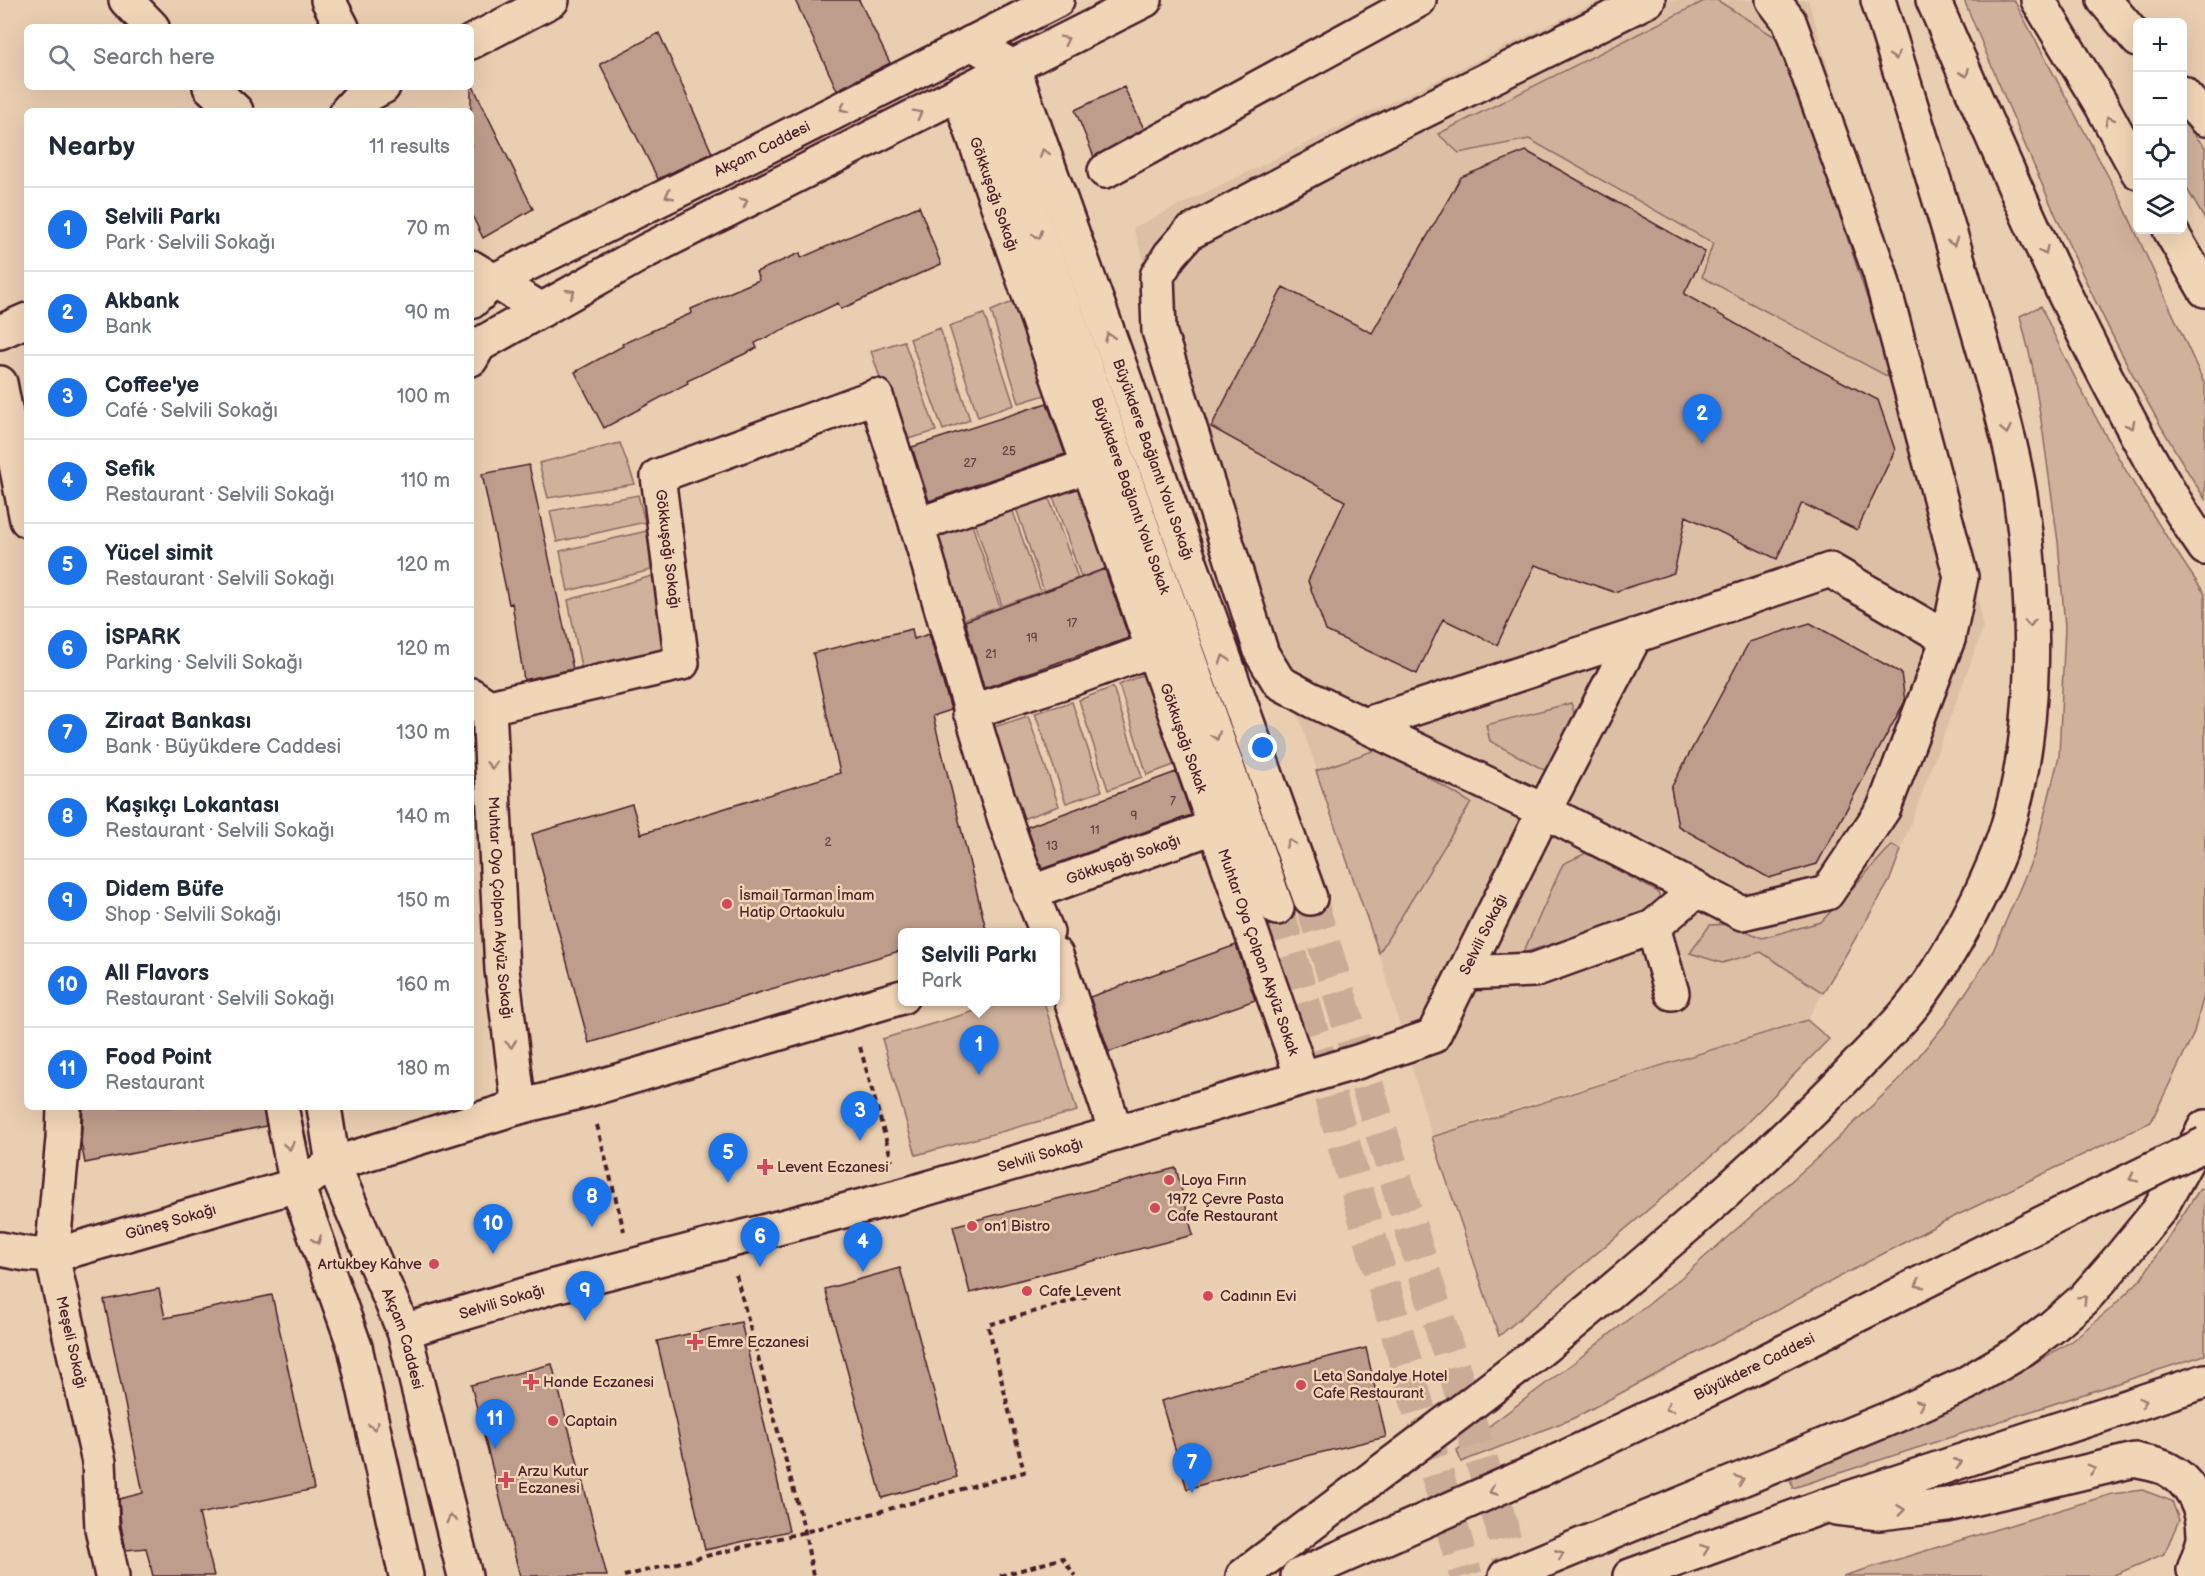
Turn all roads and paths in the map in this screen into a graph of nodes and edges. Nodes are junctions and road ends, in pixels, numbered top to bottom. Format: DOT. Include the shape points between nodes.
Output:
graph roads {
  1 [pos="126,0"];
  2 [pos="328,0"];
  3 [pos="552,0"];
  4 [pos="1057,0"];
  5 [pos="1145,0"];
  6 [pos="1419,0"];
  7 [pos="1648,0"];
  8 [pos="1773,0"];
  9 [pos="1878,0"];
  10 [pos="1933,0"];
  11 [pos="2038,0"];
  12 [pos="2104,0"];
  13 [pos="149,24"];
  14 [pos="340,24"];
  15 [pos="2133,34"];
  16 [pos="474,40"];
  17 [pos="971,43"];
  18 [pos="1012,67"];
  19 [pos="971,88"];
  20 [pos="213,90"];
  21 [pos="374,90"];
  22 [pos="2187,99"];
  23 [pos="233,108"];
  24 [pos="350,108"];
  25 [pos="2205,119"];
  26 [pos="2133,163"];
  27 [pos="1105,171"];
  28 [pos="2172,234"];
  29 [pos="483,273"];
  30 [pos="2205,290"];
  31 [pos="474,295"];
  32 [pos="542,310"];
  33 [pos="24,321"];
  34 [pos="0,332"];
  35 [pos="474,353"];
  36 [pos="0,383"];
  37 [pos="1089,466"];
  38 [pos="24,505"];
  39 [pos="917,525"];
  40 [pos="2205,548"];
  41 [pos="1635,636"];
  42 [pos="1948,639"];
  43 [pos="1154,649"];
  44 [pos="480,701"];
  45 [pos="970,712"];
  46 [pos="1364,725"];
  47 [pos="1544,811"];
  48 [pos="1215,826"];
  49 [pos="1697,890"];
  50 [pos="1030,893"];
  51 [pos="1310,898"];
  52 [pos="1277,908"];
  53 [pos="1653,927"];
  54 [pos="1045,928"];
  55 [pos="1060,967"];
  56 [pos="1464,973"];
  57 [pos="1672,993"];
  58 [pos="898,998"];
  59 [pos="850,1012"];
  60 [pos="1302,1077"];
  61 [pos="587,1090"];
  62 [pos="519,1107"];
  63 [pos="63,1110"];
  64 [pos="282,1110"];
  65 [pos="324,1110"];
  66 [pos="2205,1127"];
  67 [pos="1116,1132"];
  68 [pos="2205,1144"];
  69 [pos="333,1164"];
  70 [pos="297,1185"];
  71 [pos="901,1196"];
  72 [pos="728,1242"];
  73 [pos="0,1249"];
  74 [pos="52,1256"];
  75 [pos="634,1266"];
  76 [pos="1088,1296"];
  77 [pos="404,1331"];
  78 [pos="355,1347"];
  79 [pos="2205,1381"];
  80 [pos="1822,1507"];
  81 [pos="805,1532"];
  82 [pos="2195,1567"];
  83 [pos="112,1576"];
  84 [pos="406,1576"];
  85 [pos="465,1576"];
  86 [pos="624,1576"];
  87 [pos="813,1576"];
  88 [pos="1000,1576"];
  89 [pos="1075,1576"];
  90 [pos="1243,1576"];
  91 [pos="1298,1576"];
  92 [pos="1506,1576"];
  93 [pos="1630,1576"];
  1 -- 13 [label="main road"];
  2 -- 14 [label="main road"];
  3 -- 16 [label="main road"];
  4 -- 17 [label="main road, Akçam Caddesi"];
  18 -- 5 [label="main road, one-way"];
  6 -- 27 [label="main road"];
  7 -- 46 [label="main road" via="1367,139 1189,233 1156,276 1159,331 1262,654 1279,682"];
  8 -- 42 [label="main road" via="1789,21 1880,273 1961,577"];
  9 -- 90 [label="main road, one-way" via="1992,376 2020,495 2031,650 2029,719 2019,784 2005,835 1981,892 1910,1009 1774,1150 1531,1357"];
  10 -- 40 [label="main road, one-way" via="2095,359"];
  26 -- 11 [label="main road, one-way"];
  12 -- 15 [label="main road"];
  17 -- 18 [label="main road"];
  17 -- 29 [label="main road, Akçam Caddesi, one-way" via="752,154"];
  18 -- 19 [label="main road"];
  51 -- 18 [label="main road, Büyükdere Bağlantı Yolu Sokağı, one-way"];
  32 -- 19 [label="main road, one-way" via="646,251"];
  19 -- 37 [label="main road, Gökkuşağı Sokağı"];
  19 -- 52 [label="main road, Büyükdere Bağlantı Yolu Sokak, one-way"];
  20 -- 23 [label="main road"];
  21 -- 24 [label="main road"];
  22 -- 25 [label="main road"];
  28 -- 30 [label="main road"];
  29 -- 31 [label="main road, Akçam Caddesi"];
  29 -- 32 [label="main road"];
  32 -- 35 [label="main road" via="479,345"];
  33 -- 34 [label="main road"];
  36 -- 38 [label="main road"];
  37 -- 39 [label="main road"];
  37 -- 43 [label="main road, Gökkuşağı Sokağı"];
  39 -- 44 [label="main road, Gökkuşağı Sokağı" via="876,396 658,476 682,663"];
  39 -- 45 [label="main road, Gökkuşağı Sokağı"];
  41 -- 42 [label="main road" via="1830,570"];
  41 -- 46 [label="main road"];
  41 -- 47 [label="main road, Selvili Sokağı"];
  42 -- 49 [label="main road" via="1884,808 1827,892 1742,913"];
  43 -- 45 [label="main road"];
  43 -- 48 [label="main road, Gökkuşağı Sokak"];
  44 -- 62 [label="main road, Muhtar Oya Çolpan Akyüz Sokağı, one-way" via="502,970"];
  45 -- 50 [label="main road, Gökkuşağı Sokağı"];
  46 -- 47 [label="main road"];
  47 -- 49 [label="main road"];
  47 -- 56 [label="main road, Selvili Sokağı"];
  48 -- 50 [label="main road, Gökkuşağı Sokağı"];
  48 -- 60 [label="main road, Muhtar Oya Çolpan Akyüz Sokak"];
  49 -- 53 [label="main road"];
  50 -- 54 [label="main road, Gökkuşağı Sokağı"];
  53 -- 56 [label="main road" via="1534,970"];
  53 -- 57 [label="main road"];
  55 -- 67 [label="main road"];
  56 -- 60 [label="main road, Selvili Sokağı" via="1433,1036"];
  58 -- 59 [label="main road"];
  59 -- 61 [label="main road"];
  59 -- 71 [label="path"];
  60 -- 67 [label="main road, Selvili Sokağı"];
  61 -- 62 [label="main road"];
  61 -- 75 [label="path"];
  62 -- 69 [label="main road"];
  63 -- 74 [label="main road, Meşeli Sokağı"];
  64 -- 70 [label="main road, one-way"];
  65 -- 69 [label="main road, Akçam Caddesi"];
  92 -- 66 [label="main road, one-way" via="1895,1416 1965,1384 2016,1354 2083,1300 2120,1259 2160,1209"];
  67 -- 71 [label="main road, Selvili Sokağı"];
  68 -- 91 [label="main road, Büyükdere Caddesi, one-way, bridge" via="1724,1382 1539,1470"];
  69 -- 70 [label="main road, Güneş Sokağı"];
  69 -- 77 [label="main road, Akçam Caddesi"];
  70 -- 74 [label="main road, Güneş Sokağı"];
  70 -- 78 [label="main road, one-way"];
  71 -- 72 [label="main road, Selvili Sokağı"];
  72 -- 75 [label="main road, Selvili Sokağı"];
  72 -- 81 [label="path"];
  73 -- 74 [label="main road, Güneş Sokağı"];
  74 -- 83 [label="main road, Meşeli Sokağı" via="99,1462 102,1528"];
  75 -- 77 [label="main road, Selvili Sokağı"];
  76 -- 81 [label="path" via="988,1325 1024,1472"];
  77 -- 78 [label="main road, Selvili Sokağı"];
  85 -- 77 [label="main road, Akçam Caddesi, one-way"];
  78 -- 84 [label="main road, one-way"];
  80 -- 79 [label="main road, one-way"];
  80 -- 82 [label="main road, one-way" via="1880,1513 1947,1505 2135,1460 2165,1468 2183,1479 2195,1493 2203,1514 2204,1538"];
  93 -- 80 [label="main road, one-way"];
  81 -- 86 [label="path"];
  81 -- 87 [label="path"];
  88 -- 89 [label="path" via="1063,1558"];
}
